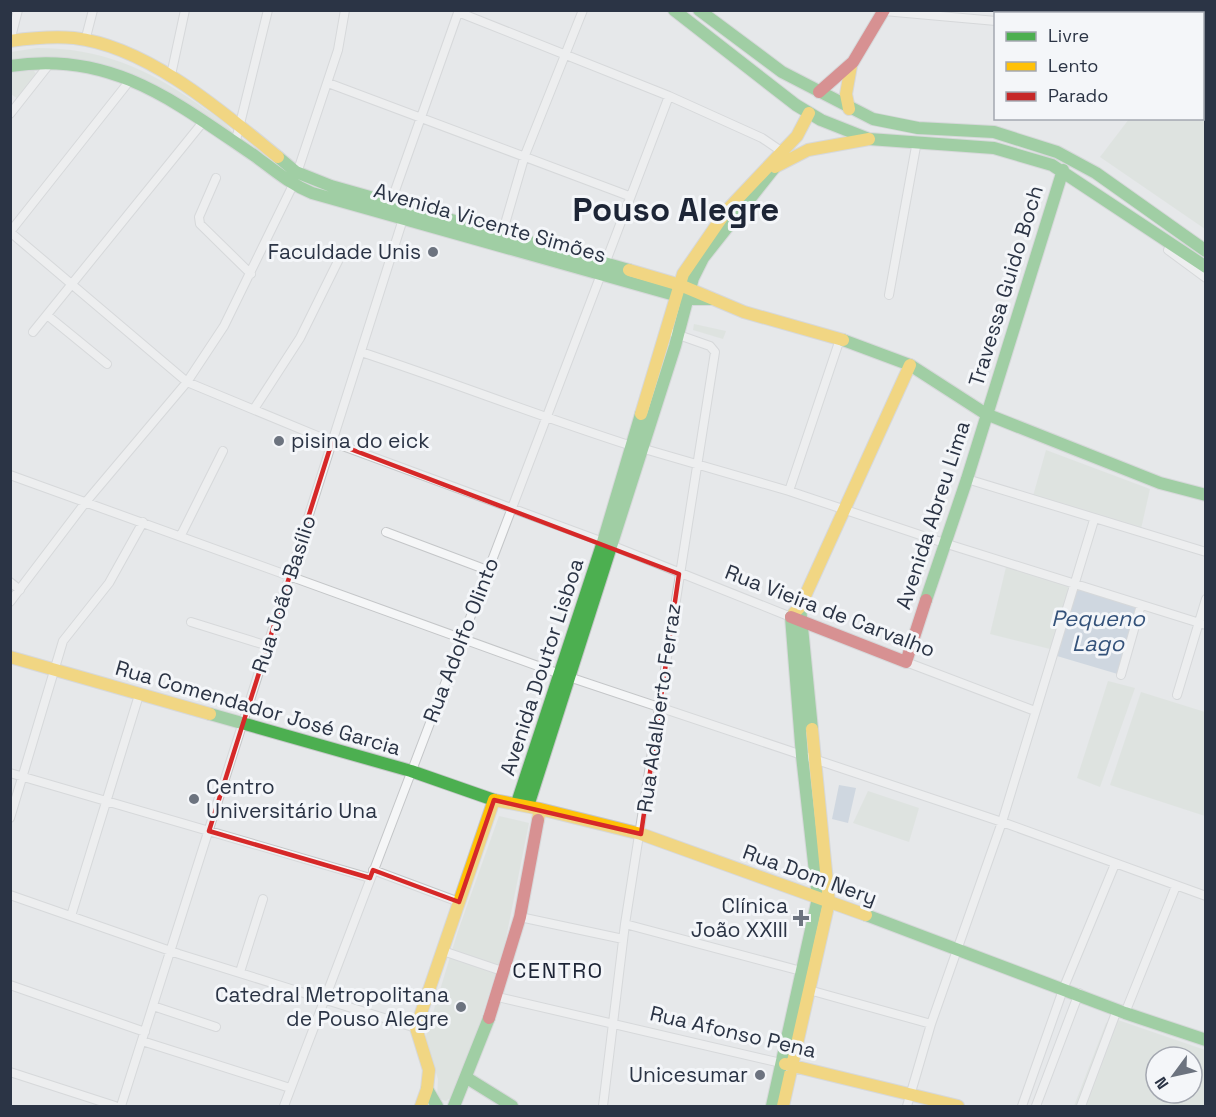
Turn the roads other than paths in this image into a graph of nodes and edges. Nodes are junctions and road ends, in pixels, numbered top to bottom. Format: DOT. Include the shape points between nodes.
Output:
graph roads {
  1 [pos="18,10"];
  2 [pos="93,10"];
  3 [pos="185,10"];
  4 [pos="268,10"];
  5 [pos="345,10"];
  6 [pos="583,10"];
  7 [pos="699,10"];
  8 [pos="459,11"];
  9 [pos="674,11"];
  10 [pos="884,11"];
  11 [pos="994,21"];
  12 [pos="10,41"];
  13 [pos="84,41"];
  14 [pos="563,54"];
  15 [pos="51,62"];
  16 [pos="853,62"];
  17 [pos="10,66"];
  18 [pos="171,75"];
  19 [pos="131,78"];
  20 [pos="328,83"];
  21 [pos="819,92"];
  22 [pos="669,96"];
  23 [pos="14,102"];
  24 [pos="849,109"];
  25 [pos="10,114"];
  26 [pos="422,116"];
  27 [pos="814,116"];
  28 [pos="202,122"];
  29 [pos="241,128"];
  30 [pos="985,132"];
  31 [pos="869,139"];
  32 [pos="917,141"];
  33 [pos="235,144"];
  34 [pos="994,148"];
  35 [pos="525,155"];
  36 [pos="783,155"];
  37 [pos="1063,170"];
  38 [pos="296,172"];
  39 [pos="216,178"];
  40 [pos="293,185"];
  41 [pos="629,196"];
  42 [pos="391,202"];
  43 [pos="1127,214"];
  44 [pos="403,219"];
  45 [pos="10,232"];
  46 [pos="502,234"];
  47 [pos="343,251"];
  48 [pos="1206,251"];
  49 [pos="1206,267"];
  50 [pos="603,269"];
  51 [pos="251,274"];
  52 [pos="1206,278"];
  53 [pos="72,284"];
  54 [pos="684,292"];
  55 [pos="889,295"];
  56 [pos="47,315"];
  57 [pos="33,332"];
  58 [pos="672,332"];
  59 [pos="840,339"];
  60 [pos="361,352"];
  61 [pos="107,364"];
  62 [pos="910,365"];
  63 [pos="187,382"];
  64 [pos="254,409"];
  65 [pos="986,414"];
  66 [pos="546,418"];
  67 [pos="332,442"];
  68 [pos="636,447"];
  69 [pos="223,451"];
  70 [pos="696,466"];
  71 [pos="10,475"];
  72 [pos="967,479"];
  73 [pos="789,491"];
  74 [pos="1206,495"];
  75 [pos="85,503"];
  76 [pos="843,509"];
  77 [pos="510,510"];
  78 [pos="1094,520"];
  79 [pos="143,522"];
  80 [pos="386,532"];
  81 [pos="181,535"];
  82 [pos="944,543"];
  83 [pos="607,544"];
  84 [pos="1206,552"];
  85 [pos="487,570"];
  86 [pos="679,574"];
  87 [pos="290,577"];
  88 [pos="10,582"];
  89 [pos="1075,584"];
  90 [pos="20,590"];
  91 [pos="1206,600"];
  92 [pos="10,602"];
  93 [pos="1141,605"];
  94 [pos="797,615"];
  95 [pos="191,622"];
  96 [pos="1202,624"];
  97 [pos="461,638"];
  98 [pos="268,646"];
  99 [pos="10,657"];
  100 [pos="906,662"];
  101 [pos="54,669"];
  102 [pos="1121,675"];
  103 [pos="566,676"];
  104 [pos="801,685"];
  105 [pos="139,694"];
  106 [pos="1178,695"];
  107 [pos="658,706"];
  108 [pos="1035,711"];
  109 [pos="242,725"];
  110 [pos="802,756"];
  111 [pos="815,761"];
  112 [pos="411,771"];
  113 [pos="10,773"];
  114 [pos="23,776"];
  115 [pos="494,800"];
  116 [pos="106,801"];
  117 [pos="529,806"];
  118 [pos="10,818"];
  119 [pos="1002,822"];
  120 [pos="209,831"];
  121 [pos="641,834"];
  122 [pos="1114,864"];
  123 [pos="371,874"];
  124 [pos="1176,886"];
  125 [pos="10,895"];
  126 [pos="1206,896"];
  127 [pos="262,899"];
  128 [pos="824,900"];
  129 [pos="459,902"];
  130 [pos="71,916"];
  131 [pos="520,917"];
  132 [pos="625,924"];
  133 [pos="623,939"];
  134 [pos="959,948"];
  135 [pos="171,951"];
  136 [pos="443,951"];
  137 [pos="240,972"];
  138 [pos="505,972"];
  139 [pos="807,972"];
  140 [pos="10,986"];
  141 [pos="1064,987"];
  142 [pos="809,990"];
  143 [pos="1079,993"];
  144 [pos="498,997"];
  145 [pos="326,998"];
  146 [pos="153,1006"];
  147 [pos="1121,1011"];
  148 [pos="932,1024"];
  149 [pos="612,1025"];
  150 [pos="216,1027"];
  151 [pos="416,1028"];
  152 [pos="144,1036"];
  153 [pos="1206,1040"];
  154 [pos="787,1064"];
  155 [pos="10,1072"];
  156 [pos="467,1078"];
  157 [pos="290,1088"];
  158 [pos="427,1089"];
  159 [pos="909,1100"];
  160 [pos="115,1107"];
  161 [pos="121,1107"];
  162 [pos="284,1107"];
  163 [pos="421,1107"];
  164 [pos="437,1107"];
  165 [pos="454,1107"];
  166 [pos="512,1107"];
  167 [pos="603,1107"];
  168 [pos="772,1107"];
  169 [pos="783,1107"];
  170 [pos="958,1107"];
  171 [pos="1022,1107"];
  172 [pos="1036,1107"];
  173 [pos="1081,1107"];
  1 -- 12 [label="street"];
  2 -- 13 [label="street"];
  3 -- 18 [label="street"];
  4 -- 29 [label="street"];
  5 -- 20 [label="street"];
  6 -- 14 [label="street"];
  7 -- 21 [label="main road" via="782,72"];
  8 -- 14 [label="street"];
  8 -- 26 [label="street"];
  9 -- 27 [label="main road"];
  10 -- 11 [label="street"];
  10 -- 16 [label="main road"];
  12 -- 13 [label="main road, Avenida Vicente Simões" via="43,36"];
  13 -- 18 [label="main road, Avenida Vicente Simões"];
  14 -- 22 [label="street"];
  14 -- 35 [label="street"];
  15 -- 17 [label="main road, Avenida Vicente Simões"];
  15 -- 19 [label="main road, Avenida Vicente Simões" via="83,64"];
  15 -- 23 [label="street"];
  16 -- 21 [label="main road"];
  16 -- 24 [label="main road" via="846,84"];
  18 -- 29 [label="main road, Avenida Vicente Simões"];
  19 -- 28 [label="main road, Avenida Vicente Simões"];
  19 -- 45 [label="street"];
  20 -- 26 [label="street"];
  20 -- 38 [label="street"];
  21 -- 24 [label="main road"];
  22 -- 36 [label="street" via="762,138"];
  22 -- 41 [label="street, Rua Adolfo Olinto"];
  23 -- 25 [label="street"];
  24 -- 30 [label="main road" via="890,124"];
  26 -- 35 [label="street"];
  26 -- 42 [label="street"];
  27 -- 31 [label="main road"];
  27 -- 36 [label="main road, Avenida Doutor Lisboa"];
  28 -- 33 [label="main road, Avenida Vicente Simões"];
  28 -- 53 [label="street"];
  29 -- 33 [label="street"];
  29 -- 38 [label="main road, Avenida Vicente Simões"];
  30 -- 34 [label="main road" via="1007,141 1005,147"];
  30 -- 48 [label="main road" via="1030,143 1080,164"];
  31 -- 32 [label="main road"];
  31 -- 36 [label="main road"];
  32 -- 34 [label="main road"];
  32 -- 55 [label="street"];
  33 -- 40 [label="main road, Avenida Vicente Simões"];
  34 -- 37 [label="main road"];
  35 -- 41 [label="street"];
  35 -- 46 [label="street"];
  36 -- 54 [label="main road, Avenida Doutor Lisboa" via="727,210 693,256"];
  37 -- 43 [label="main road"];
  37 -- 65 [label="main road, Travessa Guido Boch"];
  38 -- 40 [label="street"];
  38 -- 42 [label="main road, Avenida Vicente Simões" via="352,193"];
  39 -- 51 [label="street" via="200,224"];
  40 -- 44 [label="main road, Avenida Vicente Simões"];
  40 -- 51 [label="street"];
  41 -- 50 [label="street, Rua Adolfo Olinto"];
  42 -- 46 [label="main road, Avenida Vicente Simões"];
  43 -- 49 [label="main road"];
  43 -- 52 [label="street" via="1137,226"];
  44 -- 50 [label="main road, Avenida Vicente Simões"];
  44 -- 60 [label="street, Rua João Basílio"];
  45 -- 53 [label="street, Rua Vieira de Carvalho"];
  46 -- 50 [label="main road, Avenida Vicente Simões"];
  47 -- 64 [label="street" via="300,338"];
  50 -- 54 [label="main road, Avenida Vicente Simões"];
  50 -- 66 [label="street, Rua Adolfo Olinto"];
  51 -- 63 [label="street" via="215,342"];
  53 -- 56 [label="street"];
  53 -- 63 [label="street, Rua Vieira de Carvalho"];
  54 -- 58 [label="main road, Avenida Doutor Lisboa"];
  54 -- 59 [label="main road, Avenida Vicente Simões"];
  56 -- 57 [label="street"];
  56 -- 61 [label="street"];
  58 -- 68 [label="main road, Avenida Doutor Lisboa"];
  58 -- 70 [label="street, Rua Adalberto Ferraz" via="710,346 715,352"];
  59 -- 62 [label="main road, Avenida Vicente Simões"];
  59 -- 73 [label="street"];
  60 -- 66 [label="street"];
  60 -- 67 [label="street, Rua João Basílio"];
  62 -- 65 [label="main road, Avenida Vicente Simões"];
  62 -- 76 [label="main road"];
  63 -- 64 [label="street, Rua Vieira de Carvalho"];
  63 -- 75 [label="street"];
  64 -- 67 [label="street, Rua Vieira de Carvalho"];
  65 -- 72 [label="main road, Avenida Abreu Lima"];
  65 -- 74 [label="main road, Avenida Vicente Simões" via="1160,483"];
  66 -- 68 [label="street"];
  66 -- 77 [label="street, Rua Adolfo Olinto"];
  67 -- 77 [label="street, Rua Vieira de Carvalho"];
  67 -- 87 [label="street, Rua João Basílio"];
  68 -- 70 [label="street"];
  68 -- 83 [label="main road, Avenida Doutor Lisboa"];
  69 -- 81 [label="street"];
  70 -- 73 [label="street"];
  70 -- 86 [label="street, Rua Adalberto Ferraz"];
  71 -- 75 [label="street"];
  72 -- 78 [label="street"];
  72 -- 82 [label="main road, Avenida Abreu Lima"];
  73 -- 76 [label="street"];
  75 -- 79 [label="street"];
  75 -- 90 [label="street"];
  76 -- 82 [label="street"];
  76 -- 94 [label="main road"];
  77 -- 83 [label="street, Rua Vieira de Carvalho"];
  77 -- 85 [label="street, Rua Adolfo Olinto"];
  78 -- 84 [label="street"];
  78 -- 89 [label="street"];
  79 -- 81 [label="street"];
  79 -- 101 [label="street" via="109,583 63,641"];
  80 -- 85 [label="street"];
  81 -- 87 [label="street"];
  82 -- 89 [label="street"];
  82 -- 100 [label="main road, Avenida Abreu Lima"];
  83 -- 86 [label="street, Rua Vieira de Carvalho"];
  83 -- 103 [label="main road, Avenida Doutor Lisboa"];
  85 -- 97 [label="street, Rua Adolfo Olinto"];
  86 -- 94 [label="street, Rua Vieira de Carvalho"];
  86 -- 107 [label="street, Rua Adalberto Ferraz"];
  87 -- 97 [label="street"];
  87 -- 98 [label="street, Rua João Basílio"];
  88 -- 90 [label="street"];
  89 -- 93 [label="street"];
  89 -- 108 [label="street"];
  90 -- 92 [label="street"];
  91 -- 96 [label="street"];
  93 -- 96 [label="street"];
  93 -- 102 [label="street"];
  94 -- 100 [label="main road, Rua Vieira de Carvalho"];
  94 -- 104 [label="main road"];
  95 -- 98 [label="street"];
  96 -- 106 [label="street"];
  97 -- 103 [label="street"];
  97 -- 112 [label="street, Rua Adolfo Olinto"];
  98 -- 109 [label="street, Rua João Basílio"];
  99 -- 101 [label="main road, Rua Comendador José Garcia"];
  100 -- 108 [label="street, Rua Vieira de Carvalho"];
  101 -- 105 [label="main road, Rua Comendador José Garcia"];
  101 -- 114 [label="street"];
  103 -- 107 [label="street"];
  103 -- 117 [label="main road, Avenida Doutor Lisboa"];
  104 -- 110 [label="main road"];
  104 -- 111 [label="main road"];
  105 -- 109 [label="main road, Rua Comendador José Garcia"];
  105 -- 116 [label="street"];
  107 -- 110 [label="street"];
  107 -- 121 [label="street, Rua Adalberto Ferraz"];
  108 -- 119 [label="street"];
  109 -- 112 [label="main road, Rua Comendador José Garcia"];
  109 -- 120 [label="street, Rua João Basílio"];
  110 -- 111 [label="street"];
  110 -- 128 [label="main road"];
  111 -- 119 [label="street"];
  111 -- 128 [label="main road"];
  112 -- 115 [label="main road, Rua Comendador José Garcia"];
  112 -- 123 [label="street, Rua Adolfo Olinto"];
  113 -- 114 [label="street"];
  114 -- 116 [label="street"];
  114 -- 118 [label="street"];
  115 -- 117 [label="main road, Rua Comendador José Garcia"];
  115 -- 129 [label="main road"];
  116 -- 120 [label="street"];
  116 -- 130 [label="street"];
  117 -- 121 [label="main road, Rua Dom Nery"];
  117 -- 131 [label="main road, Avenida Doutor Lisboa"];
  119 -- 122 [label="street"];
  119 -- 134 [label="street"];
  120 -- 123 [label="street"];
  120 -- 135 [label="street, Rua João Basílio"];
  121 -- 128 [label="main road, Rua Dom Nery"];
  121 -- 132 [label="street, Rua Adalberto Ferraz"];
  122 -- 124 [label="street"];
  122 -- 141 [label="street"];
  123 -- 129 [label="street"];
  123 -- 145 [label="street, Rua Adolfo Olinto"];
  124 -- 126 [label="street"];
  124 -- 147 [label="street"];
  125 -- 130 [label="street"];
  127 -- 137 [label="street"];
  128 -- 134 [label="main road, Rua Dom Nery"];
  128 -- 139 [label="main road"];
  129 -- 136 [label="main road"];
  130 -- 135 [label="street"];
  131 -- 133 [label="street"];
  131 -- 138 [label="main road, Avenida Doutor Lisboa"];
  132 -- 133 [label="street, Rua Adalberto Ferraz"];
  132 -- 139 [label="street"];
  133 -- 149 [label="street, Rua Adalberto Ferraz"];
  134 -- 141 [label="main road, Rua Dom Nery"];
  134 -- 148 [label="street"];
  135 -- 137 [label="street"];
  135 -- 146 [label="street, Rua João Basílio"];
  136 -- 138 [label="street"];
  136 -- 151 [label="main road"];
  137 -- 145 [label="street"];
  138 -- 144 [label="main road, Avenida Doutor Lisboa"];
  139 -- 142 [label="main road"];
  139 -- 154 [label="main road"];
  140 -- 152 [label="street"];
  141 -- 143 [label="main road, Rua Dom Nery"];
  141 -- 171 [label="street"];
  142 -- 148 [label="street"];
  142 -- 154 [label="main road"];
  143 -- 147 [label="main road, Rua Dom Nery"];
  143 -- 172 [label="street"];
  144 -- 149 [label="street, Rua Afonso Pena"];
  144 -- 156 [label="main road, Avenida Doutor Lisboa"];
  145 -- 151 [label="street"];
  145 -- 157 [label="street, Rua Adolfo Olinto"];
  146 -- 150 [label="street"];
  146 -- 152 [label="street, Rua João Basílio"];
  147 -- 153 [label="main road, Rua Dom Nery"];
  147 -- 173 [label="street"];
  148 -- 159 [label="street"];
  149 -- 154 [label="street, Rua Afonso Pena"];
  149 -- 167 [label="street, Rua Adalberto Ferraz"];
  151 -- 158 [label="main road" via="429,1070"];
  152 -- 157 [label="street"];
  152 -- 161 [label="street, Rua João Basílio"];
  154 -- 159 [label="main road, Rua Afonso Pena"];
  154 -- 168 [label="main road"];
  154 -- 169 [label="main road"];
  155 -- 160 [label="street"];
  156 -- 165 [label="main road, Avenida Doutor Lisboa"];
  156 -- 166 [label="main road"];
  157 -- 162 [label="street, Rua Adolfo Olinto"];
  158 -- 163 [label="main road"];
  158 -- 164 [label="main road"];
  159 -- 170 [label="main road, Rua Afonso Pena"];
}
